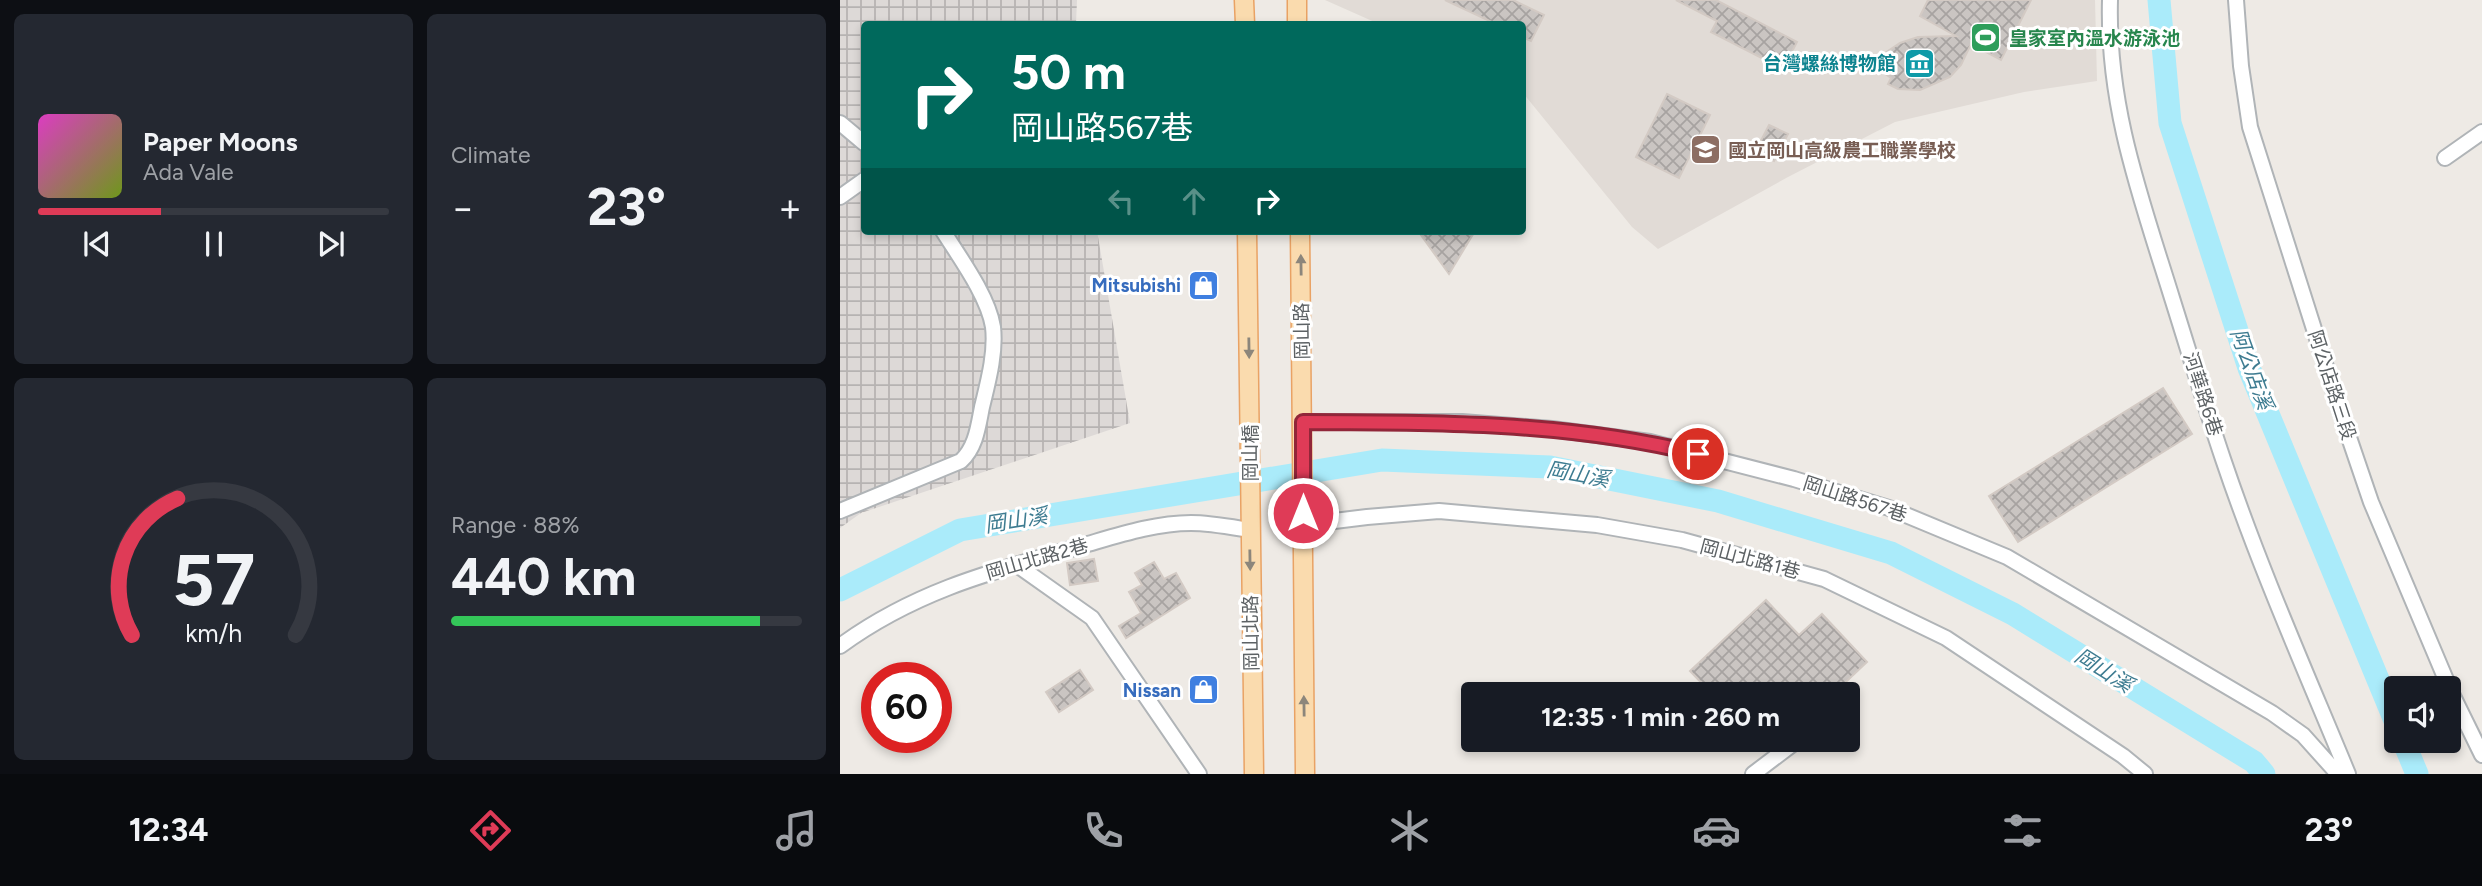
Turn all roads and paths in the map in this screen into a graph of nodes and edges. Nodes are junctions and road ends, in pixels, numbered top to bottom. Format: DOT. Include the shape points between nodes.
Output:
graph roads {
  1 [pos="1244,0"];
  2 [pos="1297,0"];
  3 [pos="2110,0"];
  4 [pos="2236,0"];
  5 [pos="1245,21"];
  6 [pos="1297,21"];
  7 [pos="840,123"];
  8 [pos="2482,132"];
  9 [pos="861,140"];
  10 [pos="2445,158"];
  11 [pos="861,182"];
  12 [pos="840,197"];
  13 [pos="945,235"];
  14 [pos="1247,235"];
  15 [pos="1300,235"];
  16 [pos="1303,427"];
  17 [pos="1250,491"];
  18 [pos="840,511"];
  19 [pos="1302,519"];
  20 [pos="1250,530"];
  21 [pos="1017,565"];
  22 [pos="840,646"];
  23 [pos="1782,752"];
  24 [pos="2482,755"];
  25 [pos="1199,774"];
  26 [pos="1254,774"];
  27 [pos="1305,774"];
  28 [pos="1753,774"];
  29 [pos="2145,774"];
  30 [pos="2338,774"];
  31 [pos="2348,774"];
  1 -- 5 [label="main road"];
  2 -- 6 [label="main road"];
  3 -- 31 [label="street, 河華路6巷" via="2114,88 2124,144 2224,461"];
  4 -- 24 [label="street, 阿公店路三段" via="2250,127 2339,408 2371,502"];
  7 -- 9 [label="street"];
  8 -- 10 [label="street"];
  11 -- 12 [label="street"];
  13 -- 18 [label="street" via="981,294 993,327 991,370 974,444 961,461"];
  14 -- 17 [label="main road, 岡山橋, one-way"];
  16 -- 15 [label="main road, 岡山路, one-way"];
  16 -- 19 [label="main road"];
  16 -- 30 [label="street, 岡山路567巷" via="1462,422 1650,442 1889,508 2007,558 2272,713 2303,734"];
  17 -- 20 [label="main road, 岡山北路"];
  27 -- 19 [label="main road, one-way"];
  19 -- 29 [label="street, 岡山北路1巷" via="1439,512 1597,525 1682,540 1824,579 1946,638"];
  20 -- 21 [label="street, 岡山北路2巷" via="1174,524"];
  20 -- 26 [label="main road, 岡山北路, one-way"];
  21 -- 22 [label="street, 岡山北路2巷" via="915,600"];
  21 -- 25 [label="street" via="1092,618"];
  23 -- 28 [label="street"];
}
